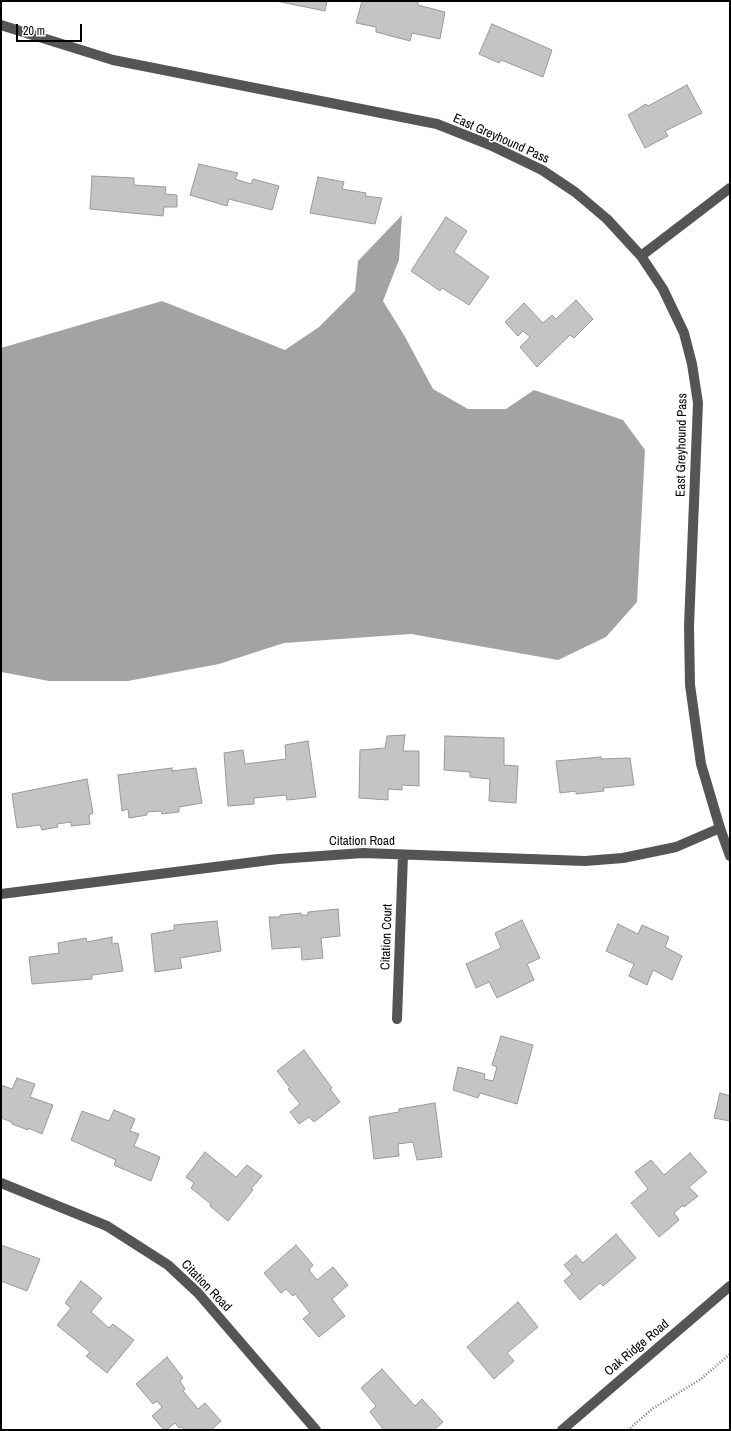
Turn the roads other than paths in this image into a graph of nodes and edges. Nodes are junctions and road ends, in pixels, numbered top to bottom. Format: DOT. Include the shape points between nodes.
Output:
graph roads {
  1 [pos="1,25"];
  2 [pos="730,188"];
  3 [pos="641,256"];
  4 [pos="720,828"];
  5 [pos="403,855"];
  6 [pos="730,856"];
  7 [pos="1,894"];
  8 [pos="397,1019"];
  9 [pos="1,1183"];
  10 [pos="730,1286"];
  11 [pos="316,1430"];
  12 [pos="562,1430"];
  1 -- 3 [label="street, East Greyhound Pass" via="113,60 437,124 490,145 542,170 575,192 607,219"];
  2 -- 3 [label="street"];
  3 -- 4 [label="street, East Greyhound Pass" via="663,289 684,333 698,403 689,626 690,685 701,764"];
  4 -- 5 [label="street, Citation Road" via="676,847 623,858 585,861"];
  4 -- 6 [label="street, East Greyhound Pass"];
  5 -- 7 [label="street, Citation Road" via="363,853 278,859"];
  5 -- 8 [label="street, Citation Court"];
  9 -- 11 [label="street, Citation Road" via="107,1226 168,1265 198,1293"];
  10 -- 12 [label="street, Oak Ridge Road"];
}
